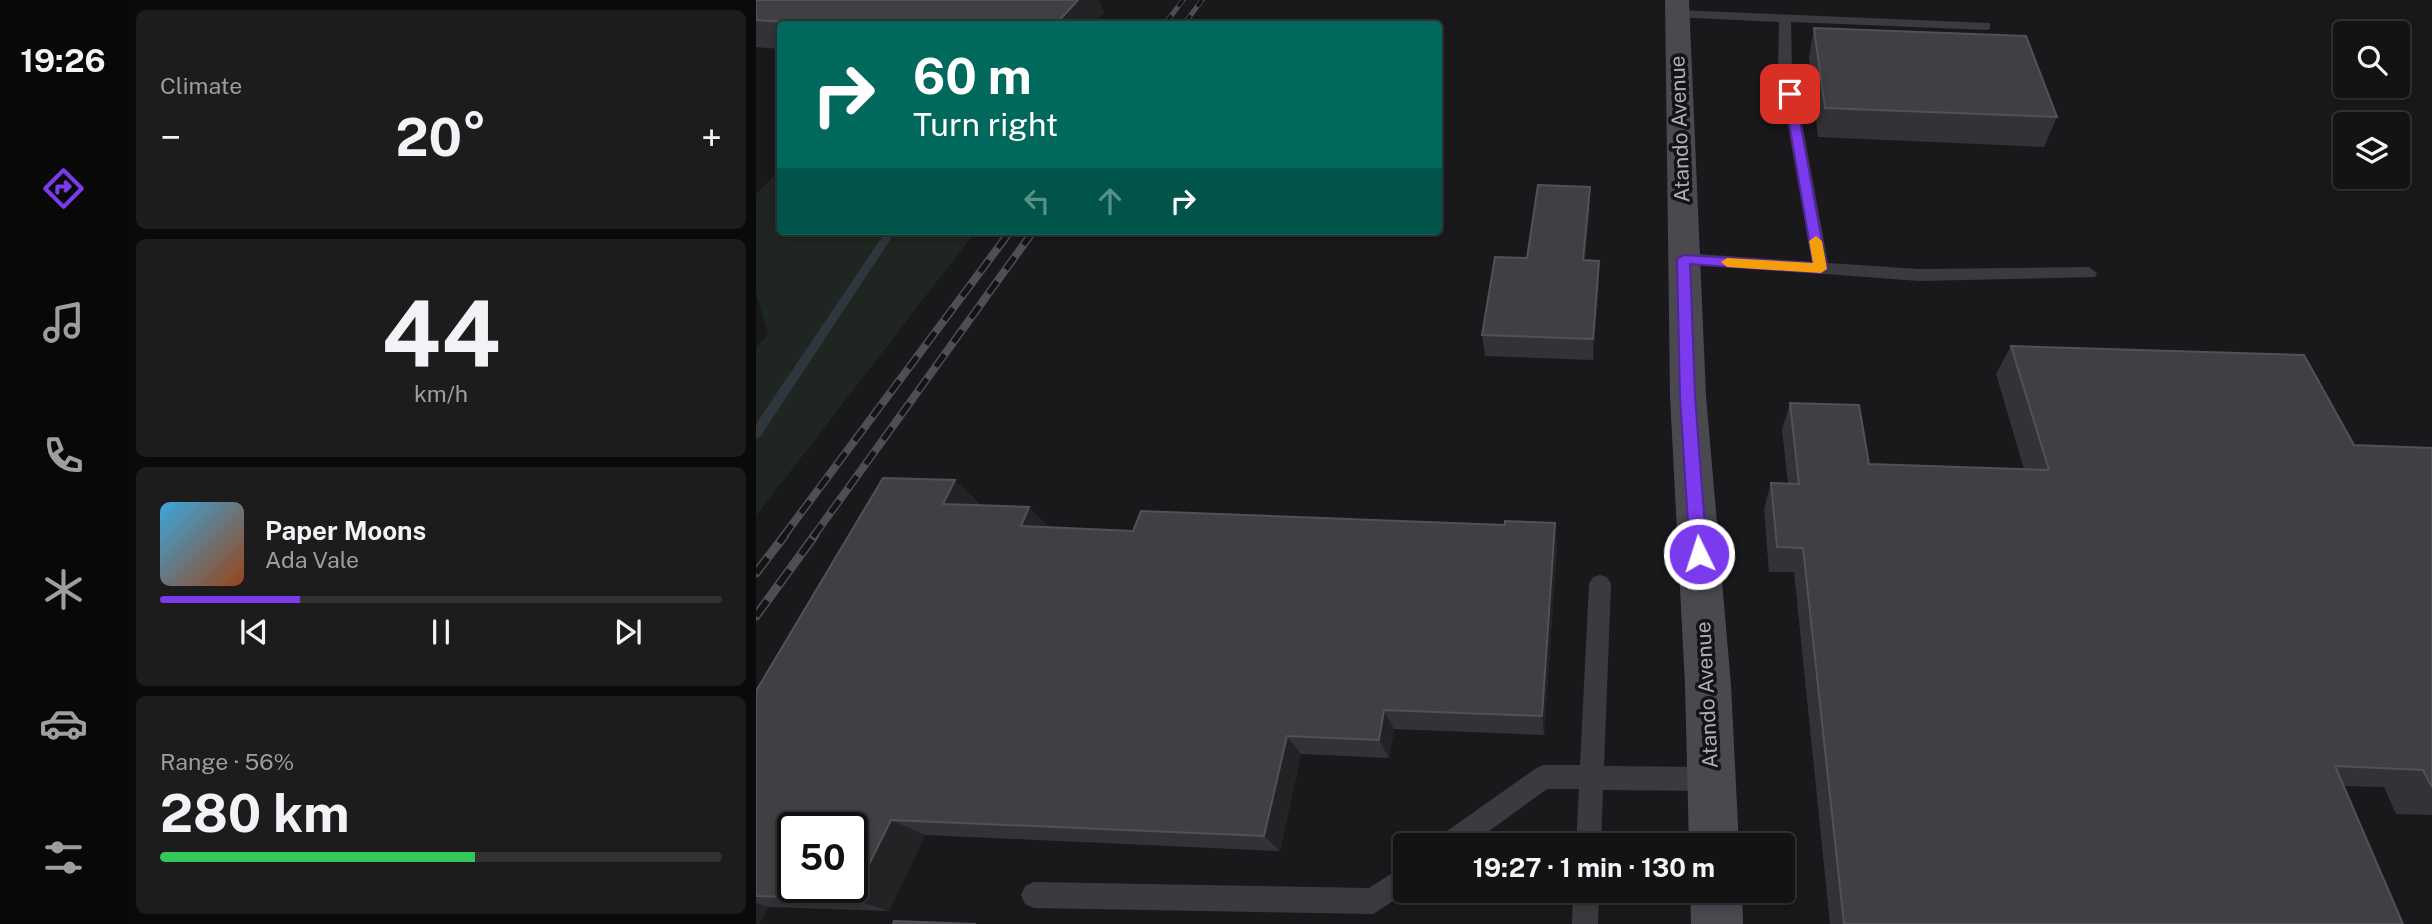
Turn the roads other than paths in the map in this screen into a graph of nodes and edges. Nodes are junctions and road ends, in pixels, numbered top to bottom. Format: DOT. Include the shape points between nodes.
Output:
graph roads {
  1 [pos="1677,7"];
  2 [pos="1784,18"];
  3 [pos="1986,26"];
  4 [pos="1684,259"];
  5 [pos="1821,269"];
  6 [pos="2089,273"];
  7 [pos="1600,584"];
  8 [pos="1593,777"];
  9 [pos="1712,779"];
  10 [pos="1466,833"];
  11 [pos="1590,833"];
  12 [pos="1714,833"];
  13 [pos="1393,887"];
  14 [pos="1034,895"];
  15 [pos="1585,903"];
  16 [pos="1716,903"];
  17 [pos="1584,924"];
  18 [pos="1717,924"];
  1 -- 2 [label="lane"];
  1 -- 4 [label="main road, Atando Avenue"];
  2 -- 3 [label="lane"];
  2 -- 5 [label="lane" via="1785,69"];
  4 -- 5 [label="lane"];
  4 -- 9 [label="main road, Atando Avenue"];
  5 -- 6 [label="lane" via="1919,275"];
  7 -- 8 [label="lane"];
  8 -- 9 [label="lane"];
  8 -- 10 [label="lane" via="1543,777"];
  8 -- 11 [label="lane"];
  9 -- 12 [label="main road, Atando Avenue"];
  13 -- 14 [label="lane" via="1373,901"];
  15 -- 17 [label="lane"];
  16 -- 18 [label="main road"];
}
